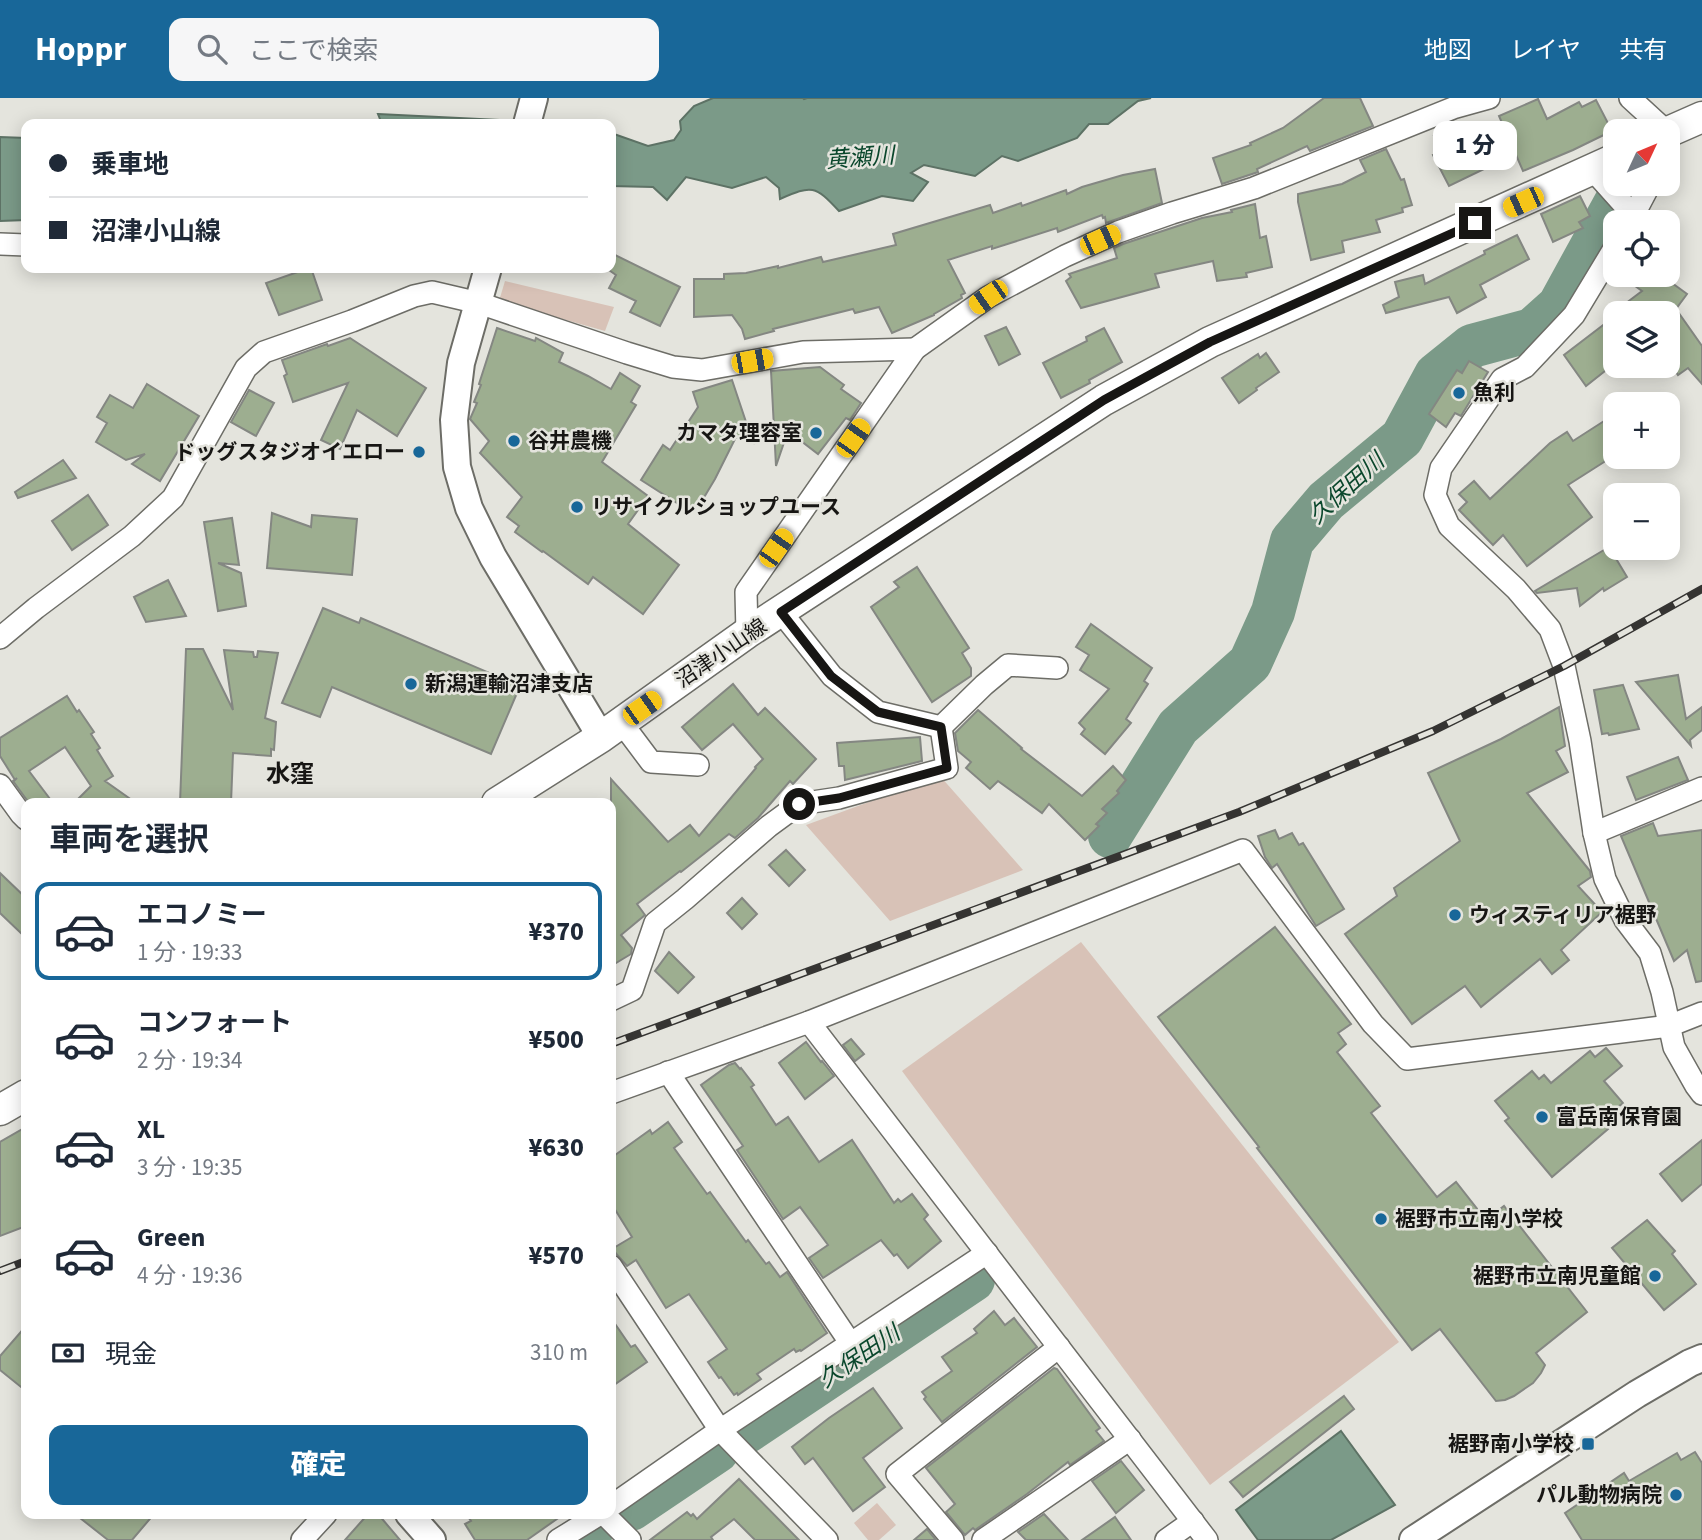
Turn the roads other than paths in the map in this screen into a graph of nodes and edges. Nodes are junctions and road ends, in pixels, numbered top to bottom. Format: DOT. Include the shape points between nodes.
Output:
graph roads {
  1 [pos="534,98"];
  2 [pos="1489,98"];
  3 [pos="1630,98"];
  4 [pos="1702,117"];
  5 [pos="528,119"];
  6 [pos="1653,119"];
  7 [pos="1680,126"];
  8 [pos="1603,169"];
  9 [pos="0,244"];
  10 [pos="21,245"];
  11 [pos="1603,267"];
  12 [pos="487,273"];
  13 [pos="479,303"];
  14 [pos="915,349"];
  15 [pos="781,612"];
  16 [pos="747,634"];
  17 [pos="0,638"];
  18 [pos="1057,668"];
  19 [pos="941,727"];
  20 [pos="611,730"];
  21 [pos="698,765"];
  22 [pos="0,785"];
  23 [pos="1702,788"];
  24 [pos="505,798"];
  25 [pos="21,814"];
  26 [pos="1594,833"];
  27 [pos="616,998"];
  28 [pos="1702,1013"];
  29 [pos="809,1022"];
  30 [pos="1669,1026"];
  31 [pos="668,1072"];
  32 [pos="616,1091"];
  33 [pos="1702,1094"];
  34 [pos="21,1098"];
  35 [pos="0,1110"];
  36 [pos="987,1253"];
  37 [pos="616,1274"];
  38 [pos="851,1344"];
  39 [pos="1059,1347"];
  40 [pos="1702,1358"];
  41 [pos="720,1430"];
  42 [pos="1130,1439"];
  43 [pos="616,1503"];
  44 [pos="321,1519"];
  45 [pos="413,1519"];
  46 [pos="594,1519"];
  47 [pos="607,1519"];
  48 [pos="1193,1521"];
  49 [pos="302,1540"];
  50 [pos="432,1540"];
  51 [pos="558,1540"];
  52 [pos="630,1540"];
  53 [pos="827,1540"];
  54 [pos="953,1540"];
  55 [pos="983,1540"];
  56 [pos="1166,1540"];
  57 [pos="1207,1540"];
  58 [pos="1413,1540"];
  1 -- 5 [label="street"];
  2 -- 14 [label="street" via="1453,108 1254,188 1118,232 988,297"];
  3 -- 6 [label="street"];
  4 -- 7 [label="main road"];
  8 -- 15 [label="main road, 沼津小山線" via="1210,342 1104,400"];
  9 -- 10 [label="street"];
  11 -- 26 [label="street" via="1574,315 1525,367 1502,379 1441,468 1435,495 1449,527 1516,589 1550,629 1580,741"];
  12 -- 13 [label="street"];
  13 -- 14 [label="street" via="673,367 702,370 803,352"];
  13 -- 17 [label="street" via="432,292 414,296 264,352 246,368 173,498 132,536"];
  13 -- 20 [label="street" via="461,363 454,420 457,467 469,508 493,557"];
  14 -- 16 [label="street" via="746,592"];
  15 -- 16 [label="main road, 沼津小山線"];
  15 -- 19 [label="street" via="831,676 878,712"];
  16 -- 20 [label="main road, 沼津小山線"];
  18 -- 19 [label="street" via="1008,665"];
  19 -- 27 [label="street" via="947,768 839,798 799,804 655,923 632,990"];
  20 -- 21 [label="street" via="651,762"];
  20 -- 24 [label="main road, 沼津小山線"];
  22 -- 25 [label="street"];
  23 -- 26 [label="street"];
  26 -- 30 [label="street" via="1614,899 1650,953"];
  28 -- 30 [label="street"];
  29 -- 30 [label="street" via="1243,850 1373,1024 1407,1059"];
  29 -- 31 [label="street"];
  29 -- 36 [label="street"];
  30 -- 33 [label="street" via="1674,1047"];
  31 -- 32 [label="street"];
  31 -- 38 [label="street"];
  34 -- 35 [label="main road"];
  36 -- 38 [label="street"];
  36 -- 39 [label="street"];
  37 -- 41 [label="street"];
  38 -- 41 [label="street"];
  39 -- 42 [label="street"];
  39 -- 54 [label="street" via="897,1474"];
  40 -- 58 [label="street" via="1637,1394"];
  41 -- 43 [label="street"];
  41 -- 53 [label="street"];
  42 -- 48 [label="street"];
  42 -- 55 [label="street"];
  44 -- 49 [label="street"];
  45 -- 50 [label="street"];
  46 -- 51 [label="street"];
  47 -- 52 [label="street"];
  48 -- 56 [label="street"];
  48 -- 57 [label="street"];
}
